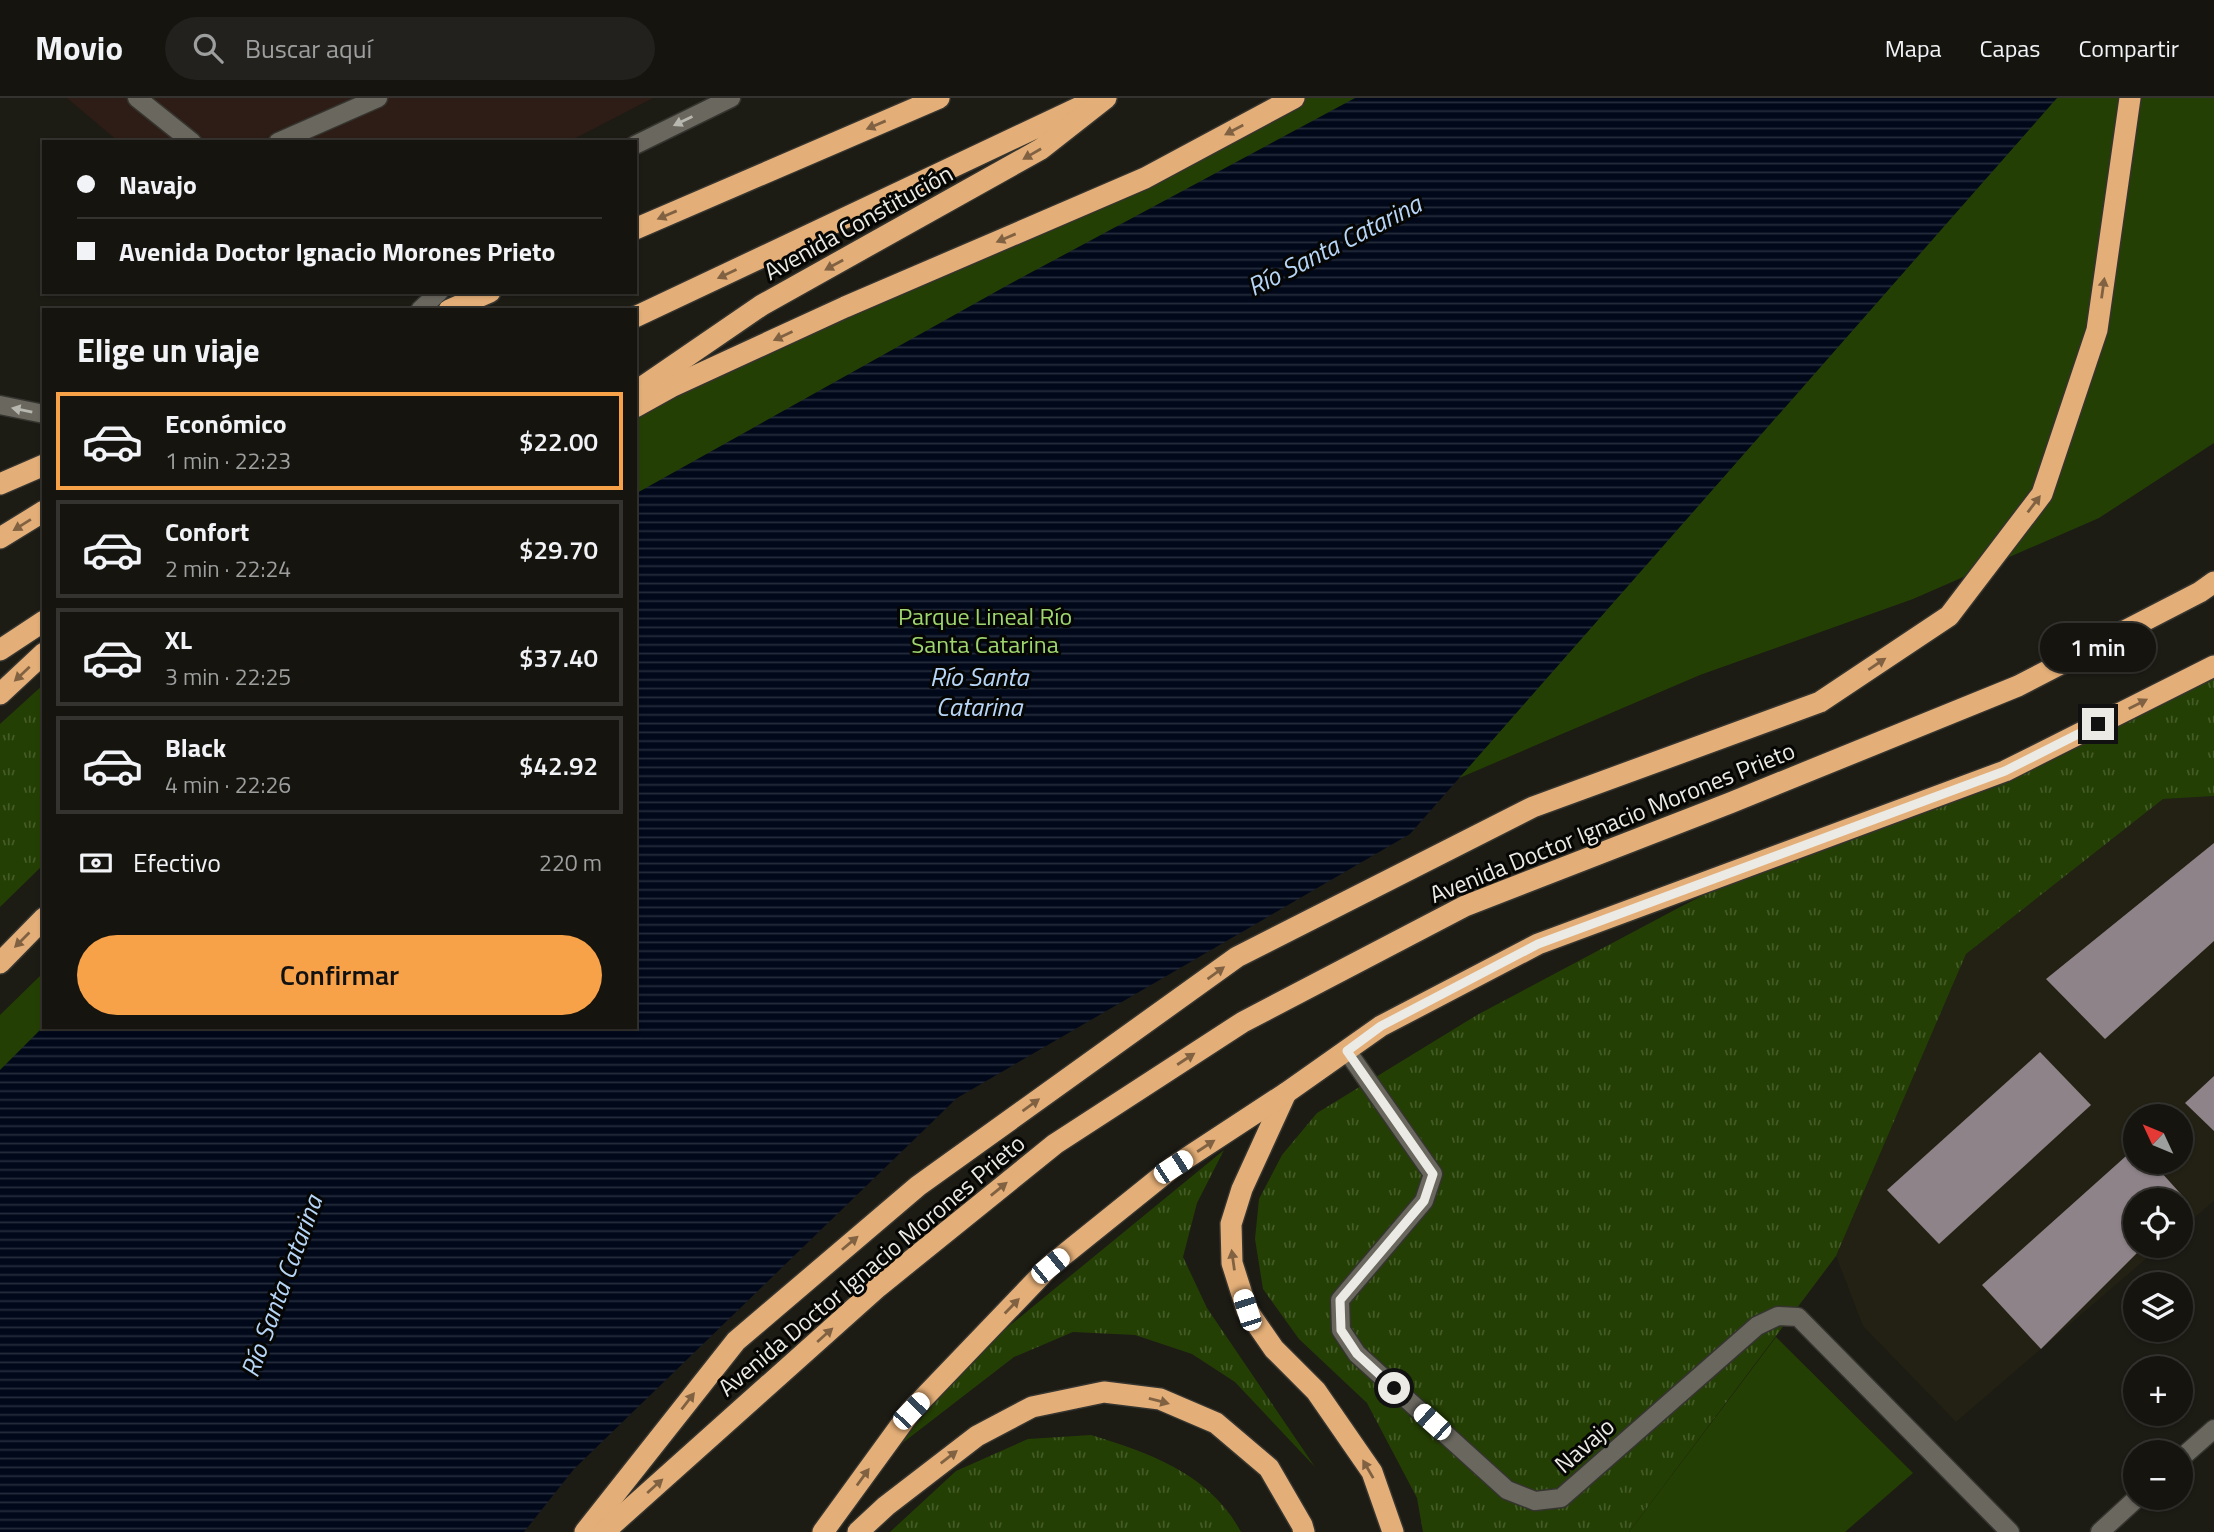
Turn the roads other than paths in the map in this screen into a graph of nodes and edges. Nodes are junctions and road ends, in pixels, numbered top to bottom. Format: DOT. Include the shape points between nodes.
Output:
graph roads {
  1 [pos="137,98"];
  2 [pos="378,98"];
  3 [pos="731,98"];
  4 [pos="939,98"];
  5 [pos="1099,98"];
  6 [pos="1106,98"];
  7 [pos="1294,98"];
  8 [pos="2130,98"];
  9 [pos="190,140"];
  10 [pos="283,140"];
  11 [pos="637,144"];
  12 [pos="637,228"];
  13 [pos="437,294"];
  14 [pos="485,294"];
  15 [pos="422,308"];
  16 [pos="454,308"];
  17 [pos="637,316"];
  18 [pos="637,391"];
  19 [pos="0,405"];
  20 [pos="637,406"];
  21 [pos="42,414"];
  22 [pos="42,466"];
  23 [pos="0,484"];
  24 [pos="42,512"];
  25 [pos="0,538"];
  26 [pos="2214,582"];
  27 [pos="42,622"];
  28 [pos="0,650"];
  29 [pos="42,655"];
  30 [pos="2214,666"];
  31 [pos="0,694"];
  32 [pos="42,920"];
  33 [pos="0,963"];
  34 [pos="1347,1051"];
  35 [pos="1286,1093"];
  36 [pos="2214,1429"];
  37 [pos="2193,1448"];
  38 [pos="2124,1510"];
  39 [pos="585,1532"];
  40 [pos="604,1532"];
  41 [pos="823,1532"];
  42 [pos="858,1532"];
  43 [pos="1304,1532"];
  44 [pos="1392,1532"];
  45 [pos="2010,1532"];
  46 [pos="2100,1532"];
  1 -- 9 [label="street"];
  2 -- 10 [label="street"];
  3 -- 11 [label="street, one-way"];
  4 -- 12 [label="highway, one-way"];
  5 -- 17 [label="highway, one-way"];
  6 -- 18 [label="highway, Avenida Constitución, one-way" via="1041,149 762,305"];
  7 -- 20 [label="highway, one-way" via="1145,178 845,307"];
  39 -- 8 [label="highway, one-way" via="736,1341 918,1186 1237,957 1533,807 1820,702 1949,616 2042,494 2097,330"];
  13 -- 15 [label="street"];
  14 -- 16 [label="highway"];
  21 -- 19 [label="street, one-way"];
  22 -- 23 [label="highway"];
  24 -- 25 [label="highway, one-way"];
  40 -- 26 [label="highway, Avenida Doctor Ignacio Morones Prieto, one-way" via="878,1287 1055,1144 1242,1022 1465,906 2018,686"];
  27 -- 28 [label="highway"];
  29 -- 31 [label="highway, one-way"];
  34 -- 30 [label="highway, one-way" via="1381,1026 1538,944 2005,771"];
  32 -- 33 [label="highway, one-way"];
  34 -- 35 [label="highway"];
  34 -- 45 [label="street, Navajo" via="1433,1174 1424,1201 1340,1300 1341,1330 1357,1354 1507,1490 1535,1502 1561,1498 1757,1326 1778,1316 1798,1317"];
  41 -- 35 [label="highway, one-way" via="911,1411 1050,1266 1173,1167"];
  44 -- 35 [label="highway, one-way" via="1371,1472 1315,1391 1274,1349 1247,1310 1232,1263 1231,1224 1242,1189"];
  36 -- 37 [label="street"];
  38 -- 46 [label="street"];
  42 -- 43 [label="highway, one-way" via="977,1436 1032,1407 1104,1392 1160,1399 1216,1423 1269,1468"];
}
